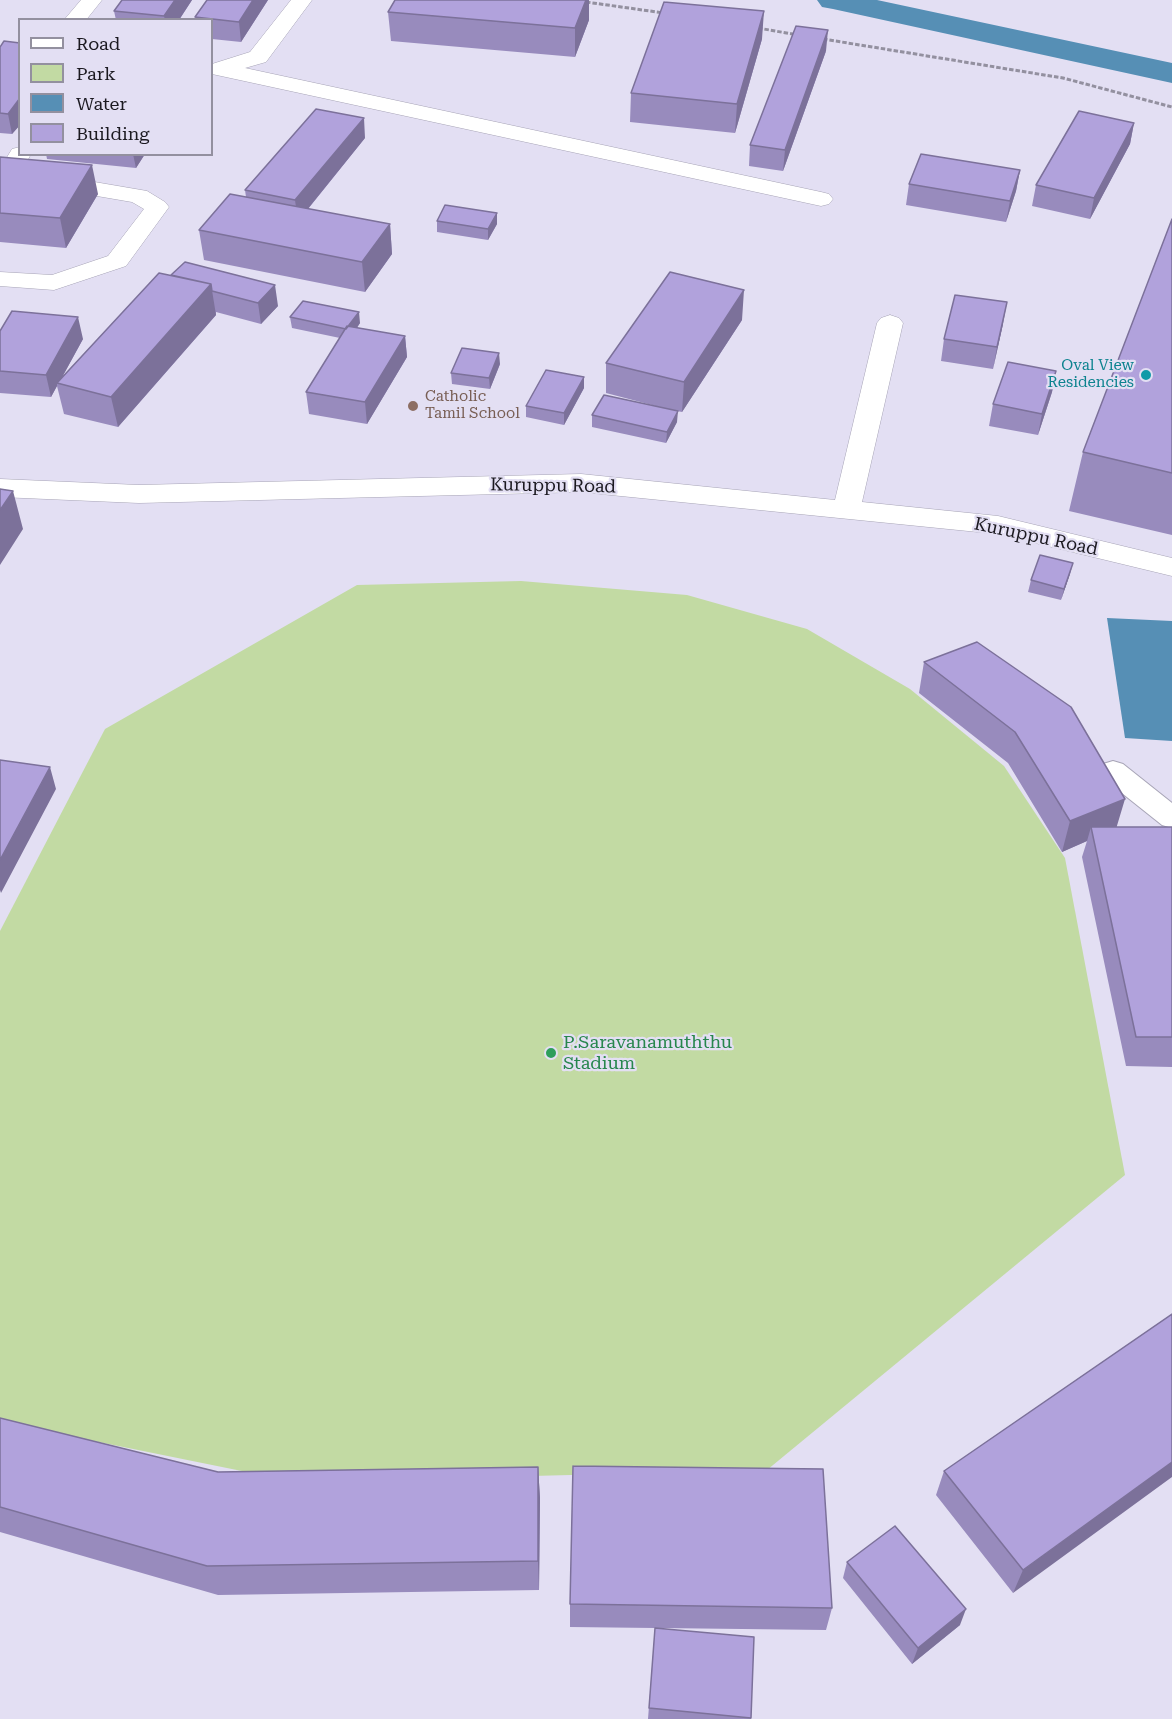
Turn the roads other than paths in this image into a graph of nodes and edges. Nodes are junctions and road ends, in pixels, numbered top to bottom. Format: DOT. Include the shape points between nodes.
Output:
graph roads {
  1 [pos="92,0"];
  2 [pos="302,0"];
  3 [pos="76,18"];
  4 [pos="216,69"];
  5 [pos="19,156"];
  6 [pos="820,199"];
  7 [pos="0,279"];
  8 [pos="890,323"];
  9 [pos="0,488"];
  10 [pos="846,510"];
  11 [pos="1172,567"];
  12 [pos="1113,771"];
  13 [pos="1172,818"];
  1 -- 3 [label="street"];
  2 -- 4 [label="street" via="258,57"];
  4 -- 6 [label="street"];
  5 -- 7 [label="street" via="12,167 29,178 140,195 157,207 117,261 54,283"];
  8 -- 10 [label="street"];
  9 -- 10 [label="street, Kuruppu Road" via="139,494 581,483"];
  10 -- 11 [label="street, Kuruppu Road" via="998,525"];
  12 -- 13 [label="lane"];
}
